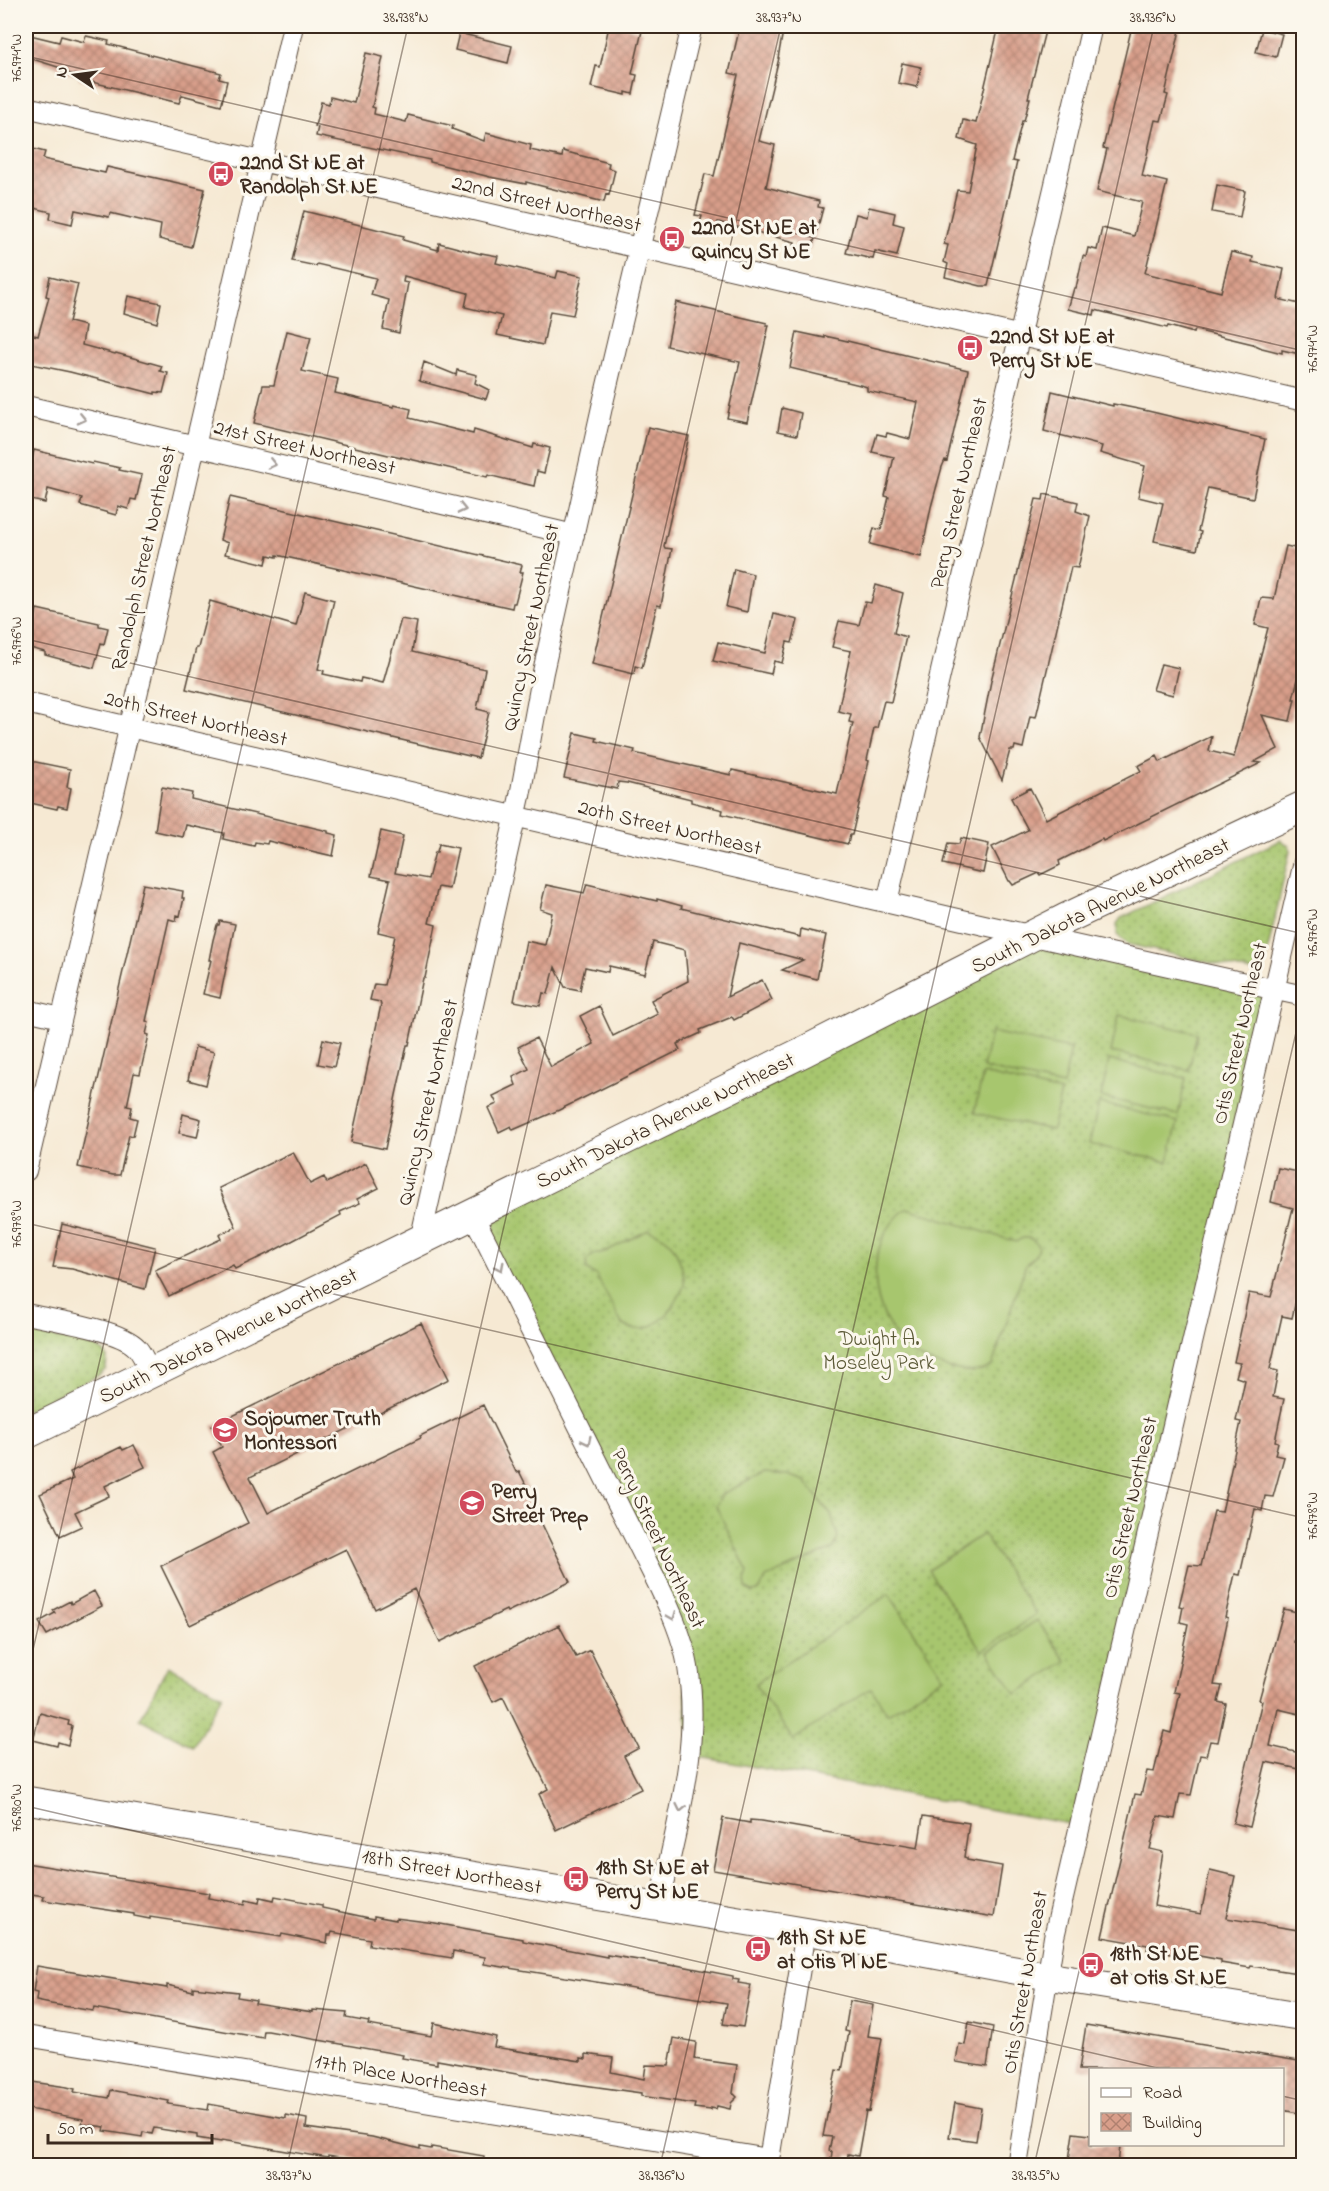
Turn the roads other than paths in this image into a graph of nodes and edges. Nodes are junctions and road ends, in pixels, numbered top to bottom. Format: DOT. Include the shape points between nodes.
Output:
graph roads {
  1 [pos="292,26"];
  2 [pos="692,26"];
  3 [pos="1092,26"];
  4 [pos="26,107"];
  5 [pos="261,161"];
  6 [pos="640,248"];
  7 [pos="1019,336"];
  8 [pos="1304,401"];
  9 [pos="26,406"];
  10 [pos="194,445"];
  11 [pos="574,535"];
  12 [pos="26,704"];
  13 [pos="129,727"];
  14 [pos="1304,806"];
  15 [pos="516,816"];
  16 [pos="1304,862"];
  17 [pos="887,902"];
  18 [pos="1035,936"];
  19 [pos="1274,990"];
  20 [pos="1304,996"];
  21 [pos="26,1010"];
  22 [pos="61,1018"];
  23 [pos="26,1171"];
  24 [pos="473,1215"];
  25 [pos="420,1240"];
  26 [pos="26,1314"];
  27 [pos="150,1373"];
  28 [pos="26,1434"];
  29 [pos="26,1800"];
  30 [pos="659,1906"];
  31 [pos="806,1931"];
  32 [pos="1047,1976"];
  33 [pos="1304,2017"];
  34 [pos="26,2036"];
  35 [pos="768,2162"];
  36 [pos="1017,2166"];
  1 -- 5 [label="street, Randolph Street Northeast"];
  2 -- 6 [label="street, Quincy Street Northeast"];
  3 -- 7 [label="street, Perry Street Northeast"];
  4 -- 5 [label="street, 22nd Street Northeast"];
  5 -- 6 [label="street, 22nd Street Northeast"];
  5 -- 10 [label="street, Randolph Street Northeast"];
  6 -- 7 [label="street, 22nd Street Northeast"];
  6 -- 11 [label="street, Quincy Street Northeast"];
  7 -- 8 [label="street, 22nd Street Northeast"];
  7 -- 17 [label="street, Perry Street Northeast"];
  9 -- 10 [label="street, 21st Street Northeast, one-way"];
  10 -- 11 [label="street, 21st Street Northeast, one-way"];
  10 -- 13 [label="street, Randolph Street Northeast"];
  11 -- 15 [label="street, Quincy Street Northeast"];
  12 -- 13 [label="street, 20th Street Northeast"];
  13 -- 15 [label="street, 20th Street Northeast"];
  13 -- 22 [label="street, Randolph Street Northeast"];
  14 -- 18 [label="main road, South Dakota Avenue Northeast"];
  15 -- 17 [label="street, 20th Street Northeast"];
  15 -- 25 [label="street, Quincy Street Northeast"];
  16 -- 19 [label="street, Otis Street Northeast"];
  17 -- 18 [label="street, 20th Street Northeast"];
  18 -- 19 [label="street, 20th Street Northeast"];
  18 -- 24 [label="main road, South Dakota Avenue Northeast"];
  19 -- 20 [label="street, 20th Street Northeast"];
  19 -- 32 [label="street, Otis Street Northeast"];
  21 -- 22 [label="street"];
  22 -- 23 [label="street, Randolph Street Northeast"];
  24 -- 25 [label="main road, South Dakota Avenue Northeast"];
  24 -- 30 [label="street, Perry Street Northeast, one-way" via="657,1582 683,1647 690,1685 690,1750"];
  25 -- 27 [label="main road, South Dakota Avenue Northeast"];
  26 -- 27 [label="street" via="121,1336 144,1357"];
  27 -- 28 [label="main road, South Dakota Avenue Northeast"];
  29 -- 30 [label="main road, 18th Street Northeast"];
  30 -- 31 [label="main road, 18th Street Northeast"];
  31 -- 32 [label="main road, 18th Street Northeast"];
  31 -- 35 [label="street"];
  32 -- 33 [label="main road, 18th Street Northeast"];
  32 -- 36 [label="street, Otis Street Northeast"];
  34 -- 35 [label="street, 17th Place Northeast"];
}
